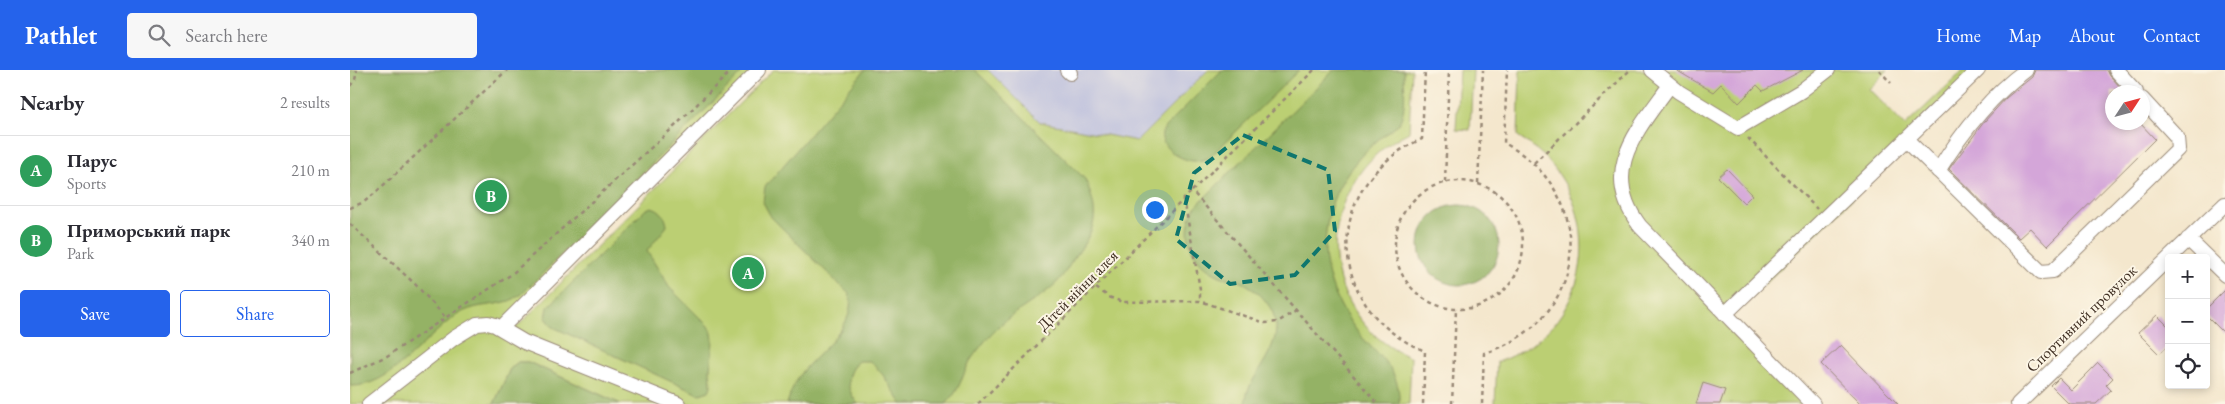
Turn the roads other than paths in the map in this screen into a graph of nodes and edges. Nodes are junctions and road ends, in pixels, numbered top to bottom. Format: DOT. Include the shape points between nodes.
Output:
graph roads {
  1 [pos="759,70"];
  2 [pos="1652,70"];
  3 [pos="1828,70"];
  4 [pos="1978,70"];
  5 [pos="2026,70"];
  6 [pos="2116,70"];
  7 [pos="1670,85"];
  8 [pos="2130,85"];
  9 [pos="2150,108"];
  10 [pos="1906,139"];
  11 [pos="1938,171"];
  12 [pos="2225,204"];
  13 [pos="2188,239"];
  14 [pos="2173,254"];
  15 [pos="2165,262"];
  16 [pos="2225,276"];
  17 [pos="1725,314"];
  18 [pos="501,328"];
  19 [pos="369,404"];
  20 [pos="678,404"];
  21 [pos="1813,404"];
  22 [pos="2018,404"];
  1 -- 18 [label="street"];
  2 -- 7 [label="street"];
  3 -- 7 [label="street" via="1801,91 1738,128"];
  4 -- 10 [label="street"];
  5 -- 11 [label="street" via="1985,107"];
  6 -- 8 [label="street"];
  7 -- 17 [label="street" via="1628,145 1622,166 1624,198 1640,226"];
  9 -- 11 [label="street" via="2176,137 2178,149 2052,271 2041,272"];
  10 -- 11 [label="street"];
  10 -- 17 [label="street"];
  12 -- 13 [label="street, Спортивний провулок"];
  13 -- 14 [label="street, Спортивний провулок"];
  13 -- 16 [label="street"];
  15 -- 22 [label="street, Спортивний провулок"];
  17 -- 21 [label="street"];
  18 -- 19 [label="street" via="488,323 472,326"];
  18 -- 20 [label="street" via="524,342"];
}
